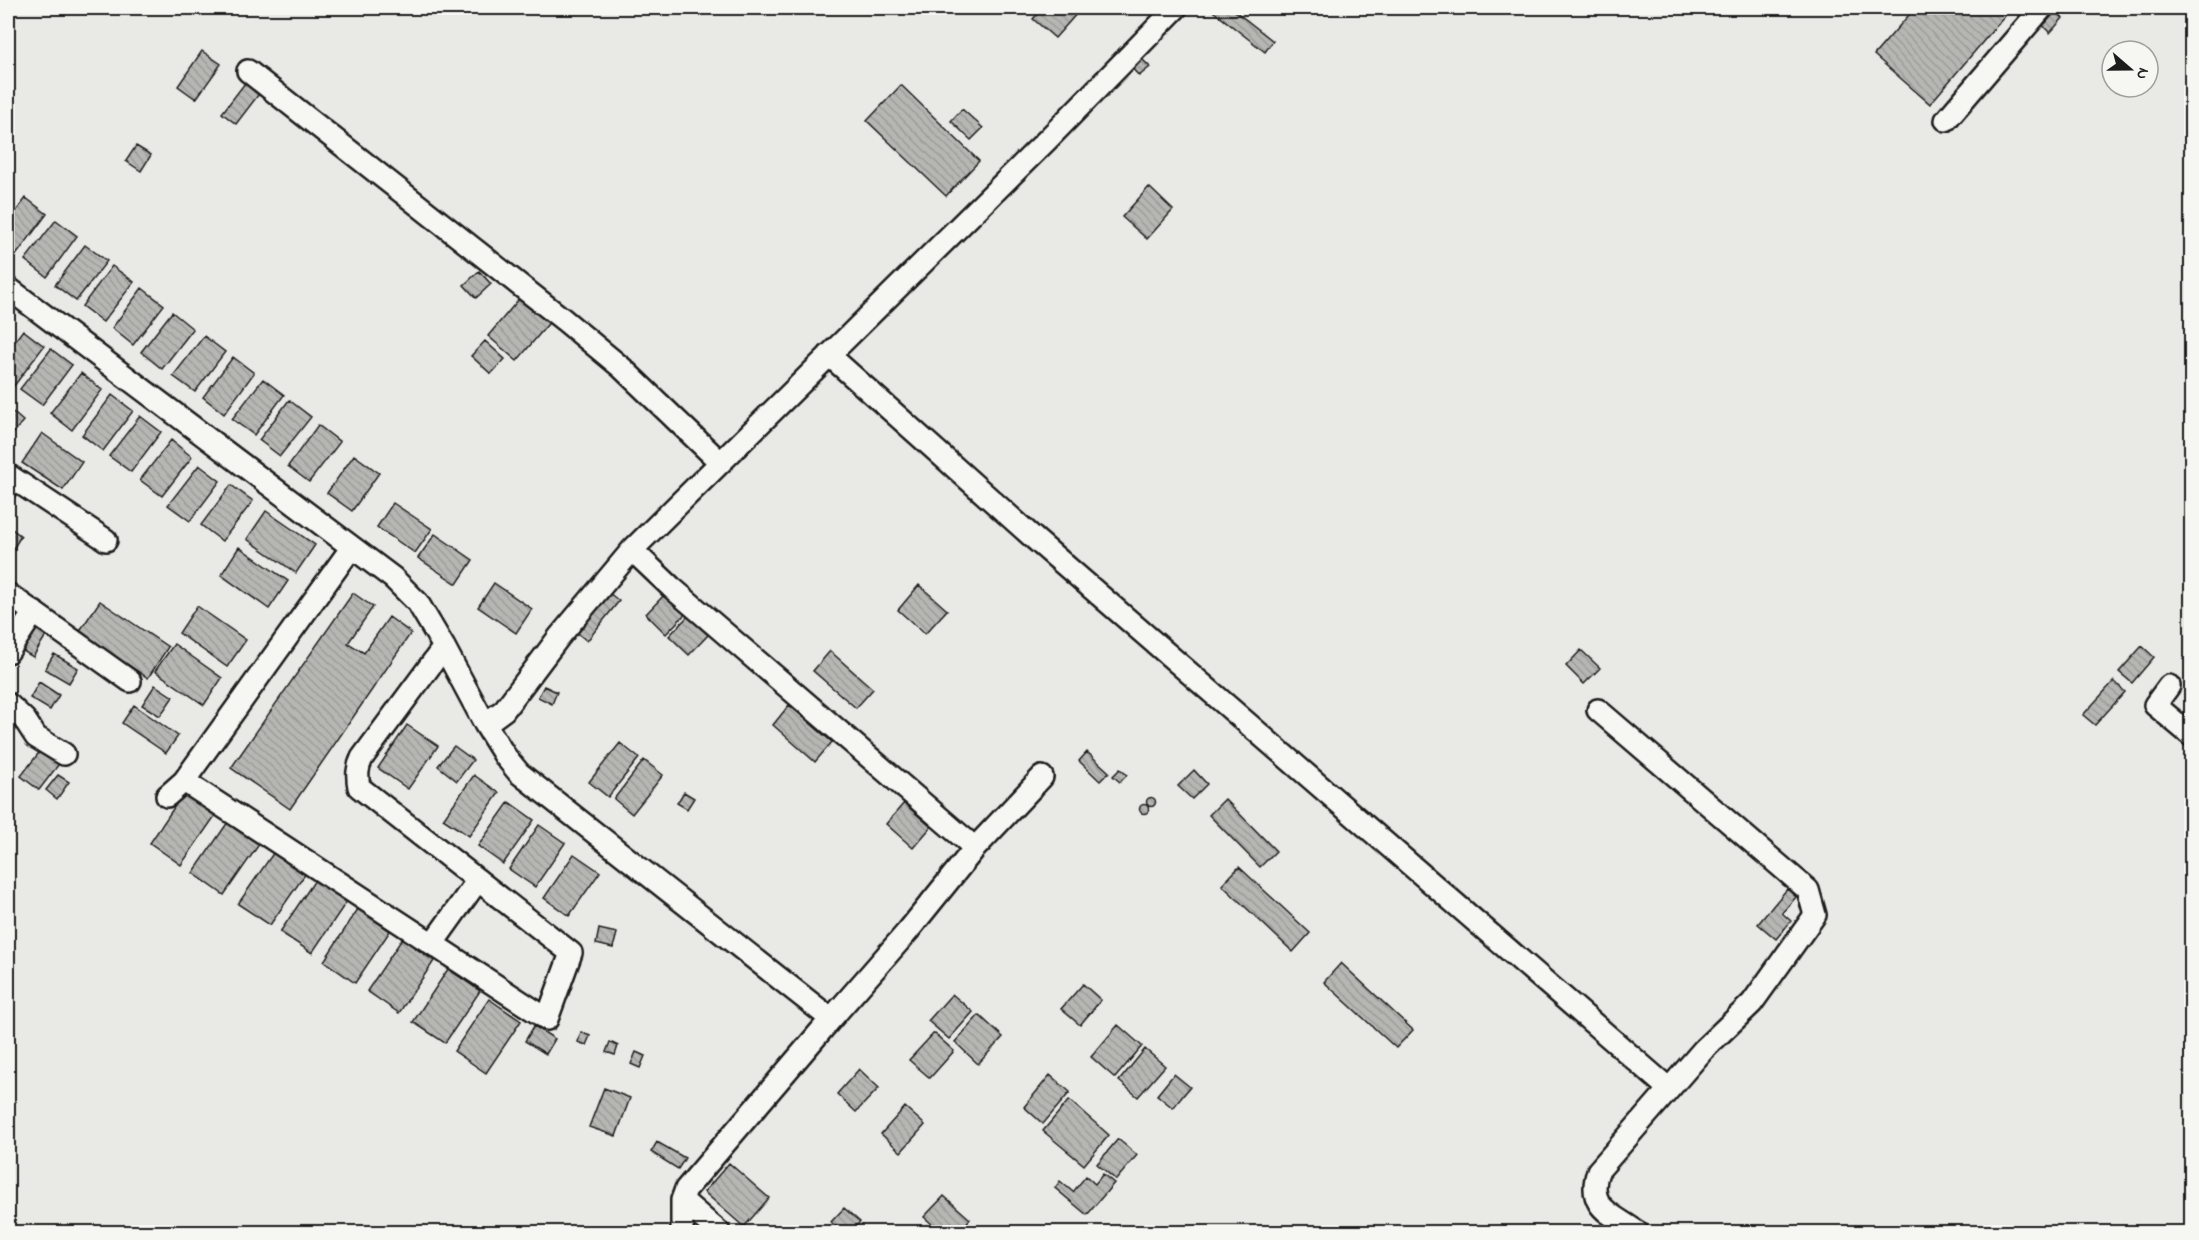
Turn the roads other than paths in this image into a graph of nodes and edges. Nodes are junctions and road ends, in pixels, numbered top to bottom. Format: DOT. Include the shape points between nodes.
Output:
graph roads {
  1 [pos="1176,8"];
  2 [pos="2042,8"];
  3 [pos="248,71"];
  4 [pos="1946,120"];
  5 [pos="8,288"];
  6 [pos="829,355"];
  7 [pos="720,462"];
  8 [pos="8,475"];
  9 [pos="106,540"];
  10 [pos="352,547"];
  11 [pos="632,550"];
  12 [pos="8,594"];
  13 [pos="34,612"];
  14 [pos="444,647"];
  15 [pos="8,652"];
  16 [pos="130,681"];
  17 [pos="2169,686"];
  18 [pos="8,704"];
  19 [pos="1598,710"];
  20 [pos="485,724"];
  21 [pos="2192,736"];
  22 [pos="64,754"];
  23 [pos="1042,777"];
  24 [pos="184,781"];
  25 [pos="167,796"];
  26 [pos="975,848"];
  27 [pos="478,880"];
  28 [pos="433,943"];
  29 [pos="831,1019"];
  30 [pos="1669,1089"];
  31 [pos="682,1200"];
  32 [pos="682,1233"];
  33 [pos="719,1233"];
  34 [pos="1636,1233"];
  1 -- 6 [label="street"];
  2 -- 4 [label="street"];
  3 -- 7 [label="street" via="622,368"];
  5 -- 10 [label="street"];
  6 -- 7 [label="street"];
  6 -- 30 [label="street" via="1116,610"];
  7 -- 11 [label="street"];
  8 -- 9 [label="street"];
  10 -- 14 [label="street" via="418,603"];
  10 -- 24 [label="street"];
  11 -- 20 [label="street" via="504,710"];
  11 -- 26 [label="street"];
  12 -- 13 [label="street"];
  13 -- 15 [label="street"];
  13 -- 16 [label="street"];
  14 -- 20 [label="street"];
  14 -- 27 [label="street" via="362,758 357,777 359,787"];
  17 -- 21 [label="street" via="2155,705"];
  18 -- 22 [label="street" via="36,737"];
  19 -- 30 [label="street" via="1808,890 1815,915 1752,1003"];
  20 -- 29 [label="street" via="519,773"];
  23 -- 26 [label="street"];
  24 -- 25 [label="street"];
  24 -- 28 [label="street"];
  26 -- 29 [label="street"];
  27 -- 28 [label="street"];
  27 -- 28 [label="street" via="572,953 547,1019"];
  29 -- 31 [label="street" via="686,1189"];
  30 -- 34 [label="street" via="1598,1172 1594,1184 1598,1204"];
  31 -- 32 [label="street"];
  31 -- 33 [label="street"];
}
